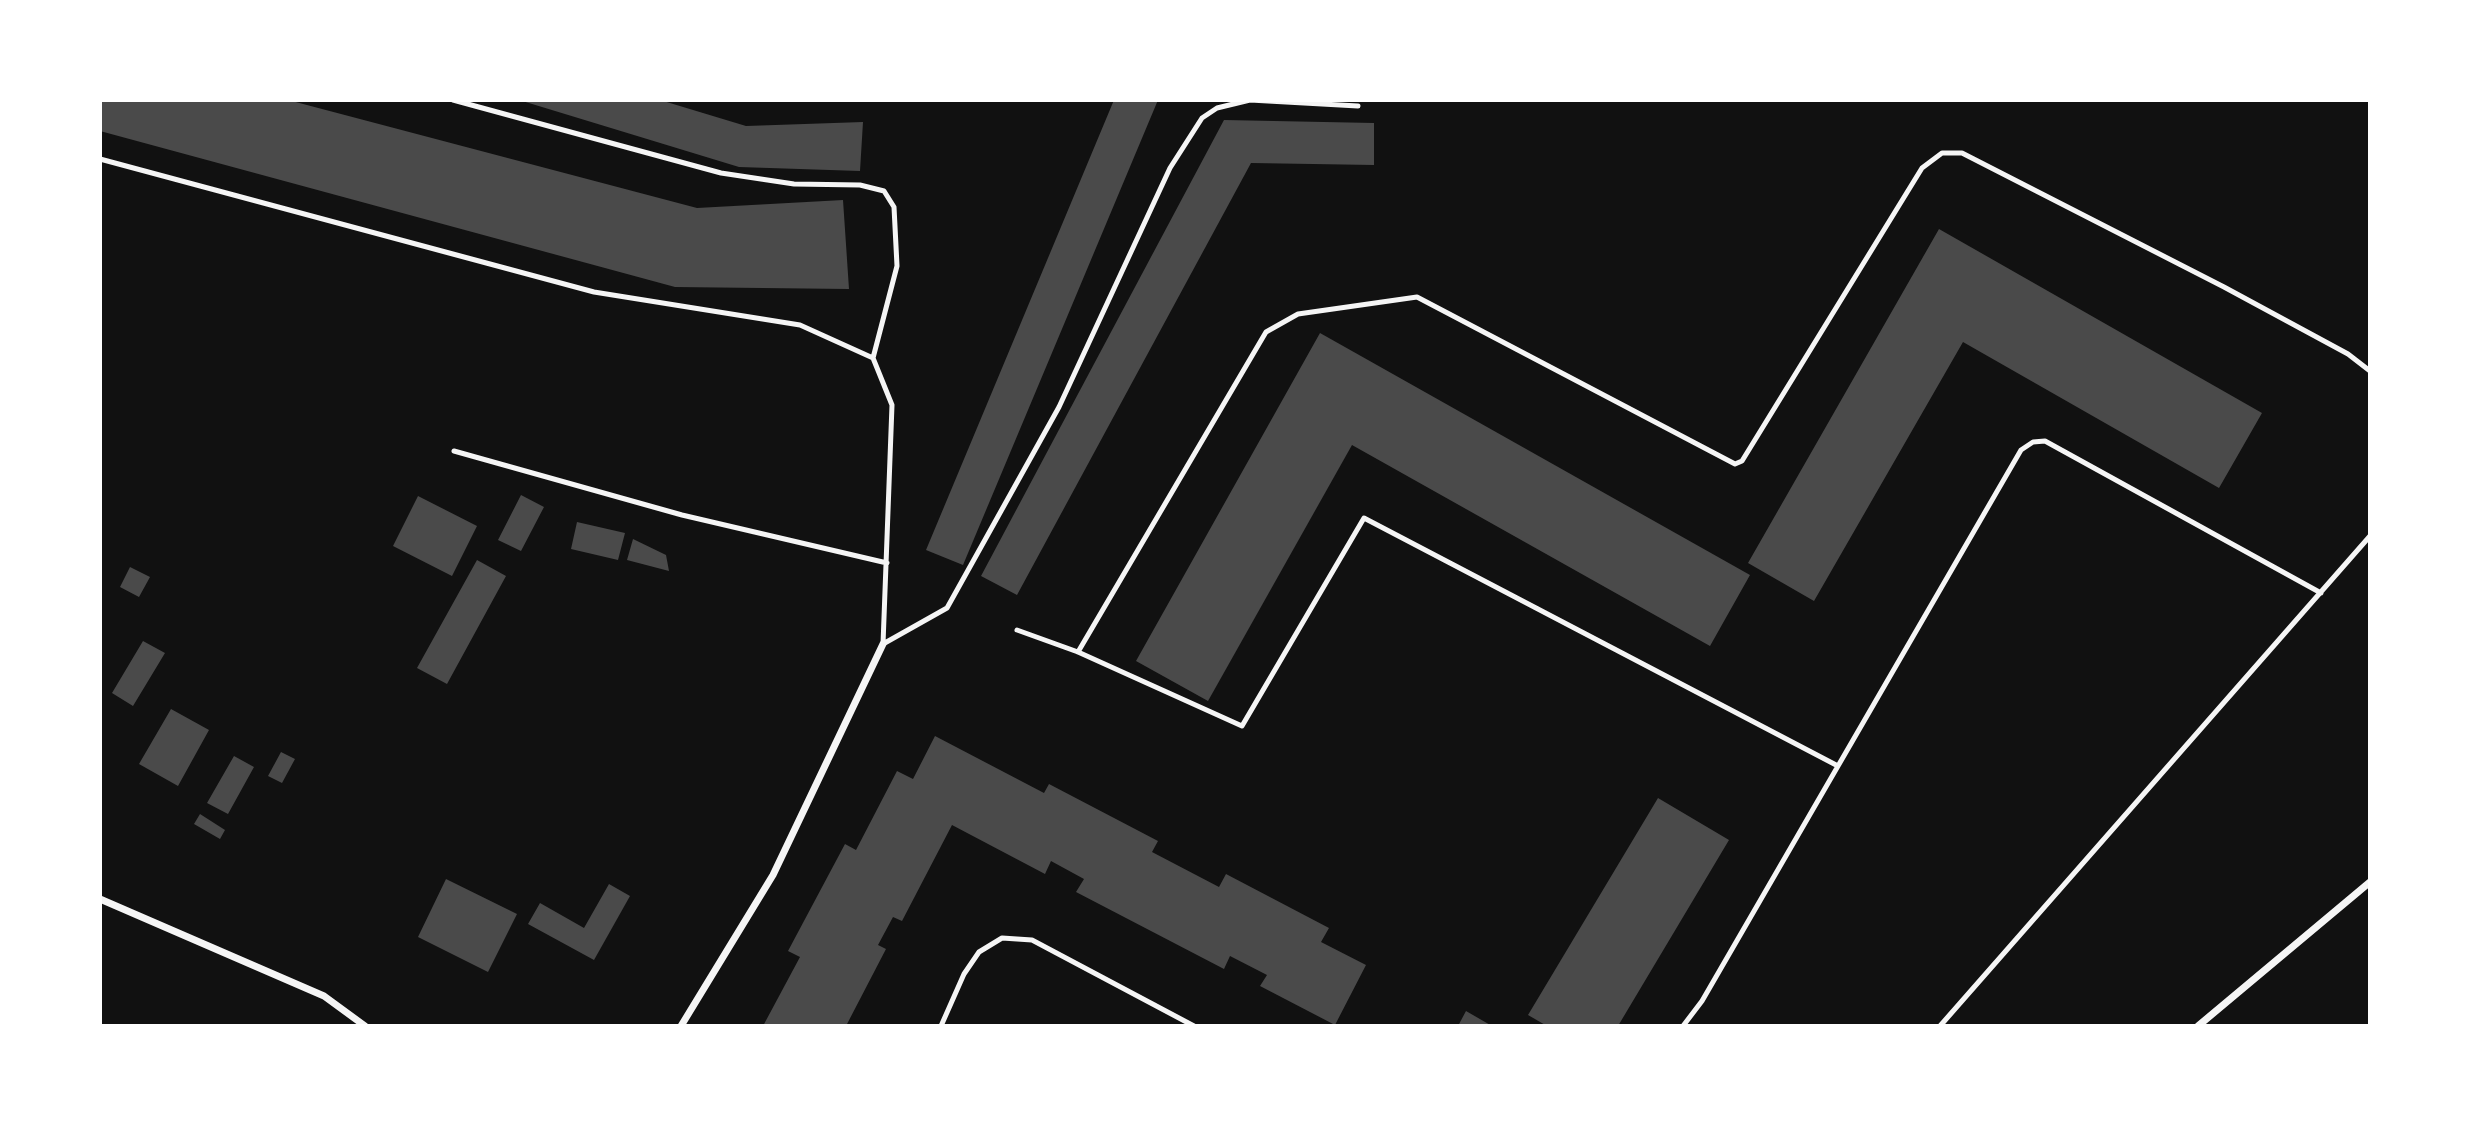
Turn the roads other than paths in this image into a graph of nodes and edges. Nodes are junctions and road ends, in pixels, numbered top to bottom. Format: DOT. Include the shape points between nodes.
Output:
graph roads {
  1 [pos="453,100"];
  2 [pos="1358,106"];
  3 [pos="100,159"];
  4 [pos="873,358"];
  5 [pos="2370,370"];
  6 [pos="454,451"];
  7 [pos="2370,536"];
  8 [pos="887,563"];
  9 [pos="2321,593"];
  10 [pos="1017,630"];
  11 [pos="883,644"];
  12 [pos="1078,652"];
  13 [pos="1838,765"];
  14 [pos="2370,882"];
  15 [pos="100,899"];
  16 [pos="365,1026"];
  17 [pos="681,1026"];
  18 [pos="941,1026"];
  19 [pos="1194,1026"];
  20 [pos="1683,1026"];
  21 [pos="1940,1026"];
  22 [pos="2198,1026"];
  1 -- 4 [label="lane" via="720,173 884,191 894,207 897,266"];
  2 -- 11 [label="lane" via="1250,100 1217,108 1202,118 1170,168 1054,418 947,608"];
  3 -- 4 [label="lane" via="594,292 800,325"];
  4 -- 8 [label="lane" via="892,405"];
  5 -- 12 [label="lane" via="2224,287 1962,153 1942,153 1922,169 1742,461 1735,464 1418,297 1298,314 1266,332"];
  6 -- 8 [label="lane" via="682,515"];
  7 -- 9 [label="lane"];
  8 -- 11 [label="lane"];
  9 -- 13 [label="lane" via="2045,441 2033,442 2021,450"];
  9 -- 21 [label="lane"];
  10 -- 12 [label="lane"];
  11 -- 17 [label="street" via="773,874"];
  12 -- 13 [label="lane" via="1242,726 1364,518"];
  13 -- 20 [label="lane" via="1702,1001"];
  14 -- 22 [label="street"];
  15 -- 16 [label="street" via="324,996"];
  18 -- 19 [label="lane" via="979,952 1002,938 1032,940"];
}
